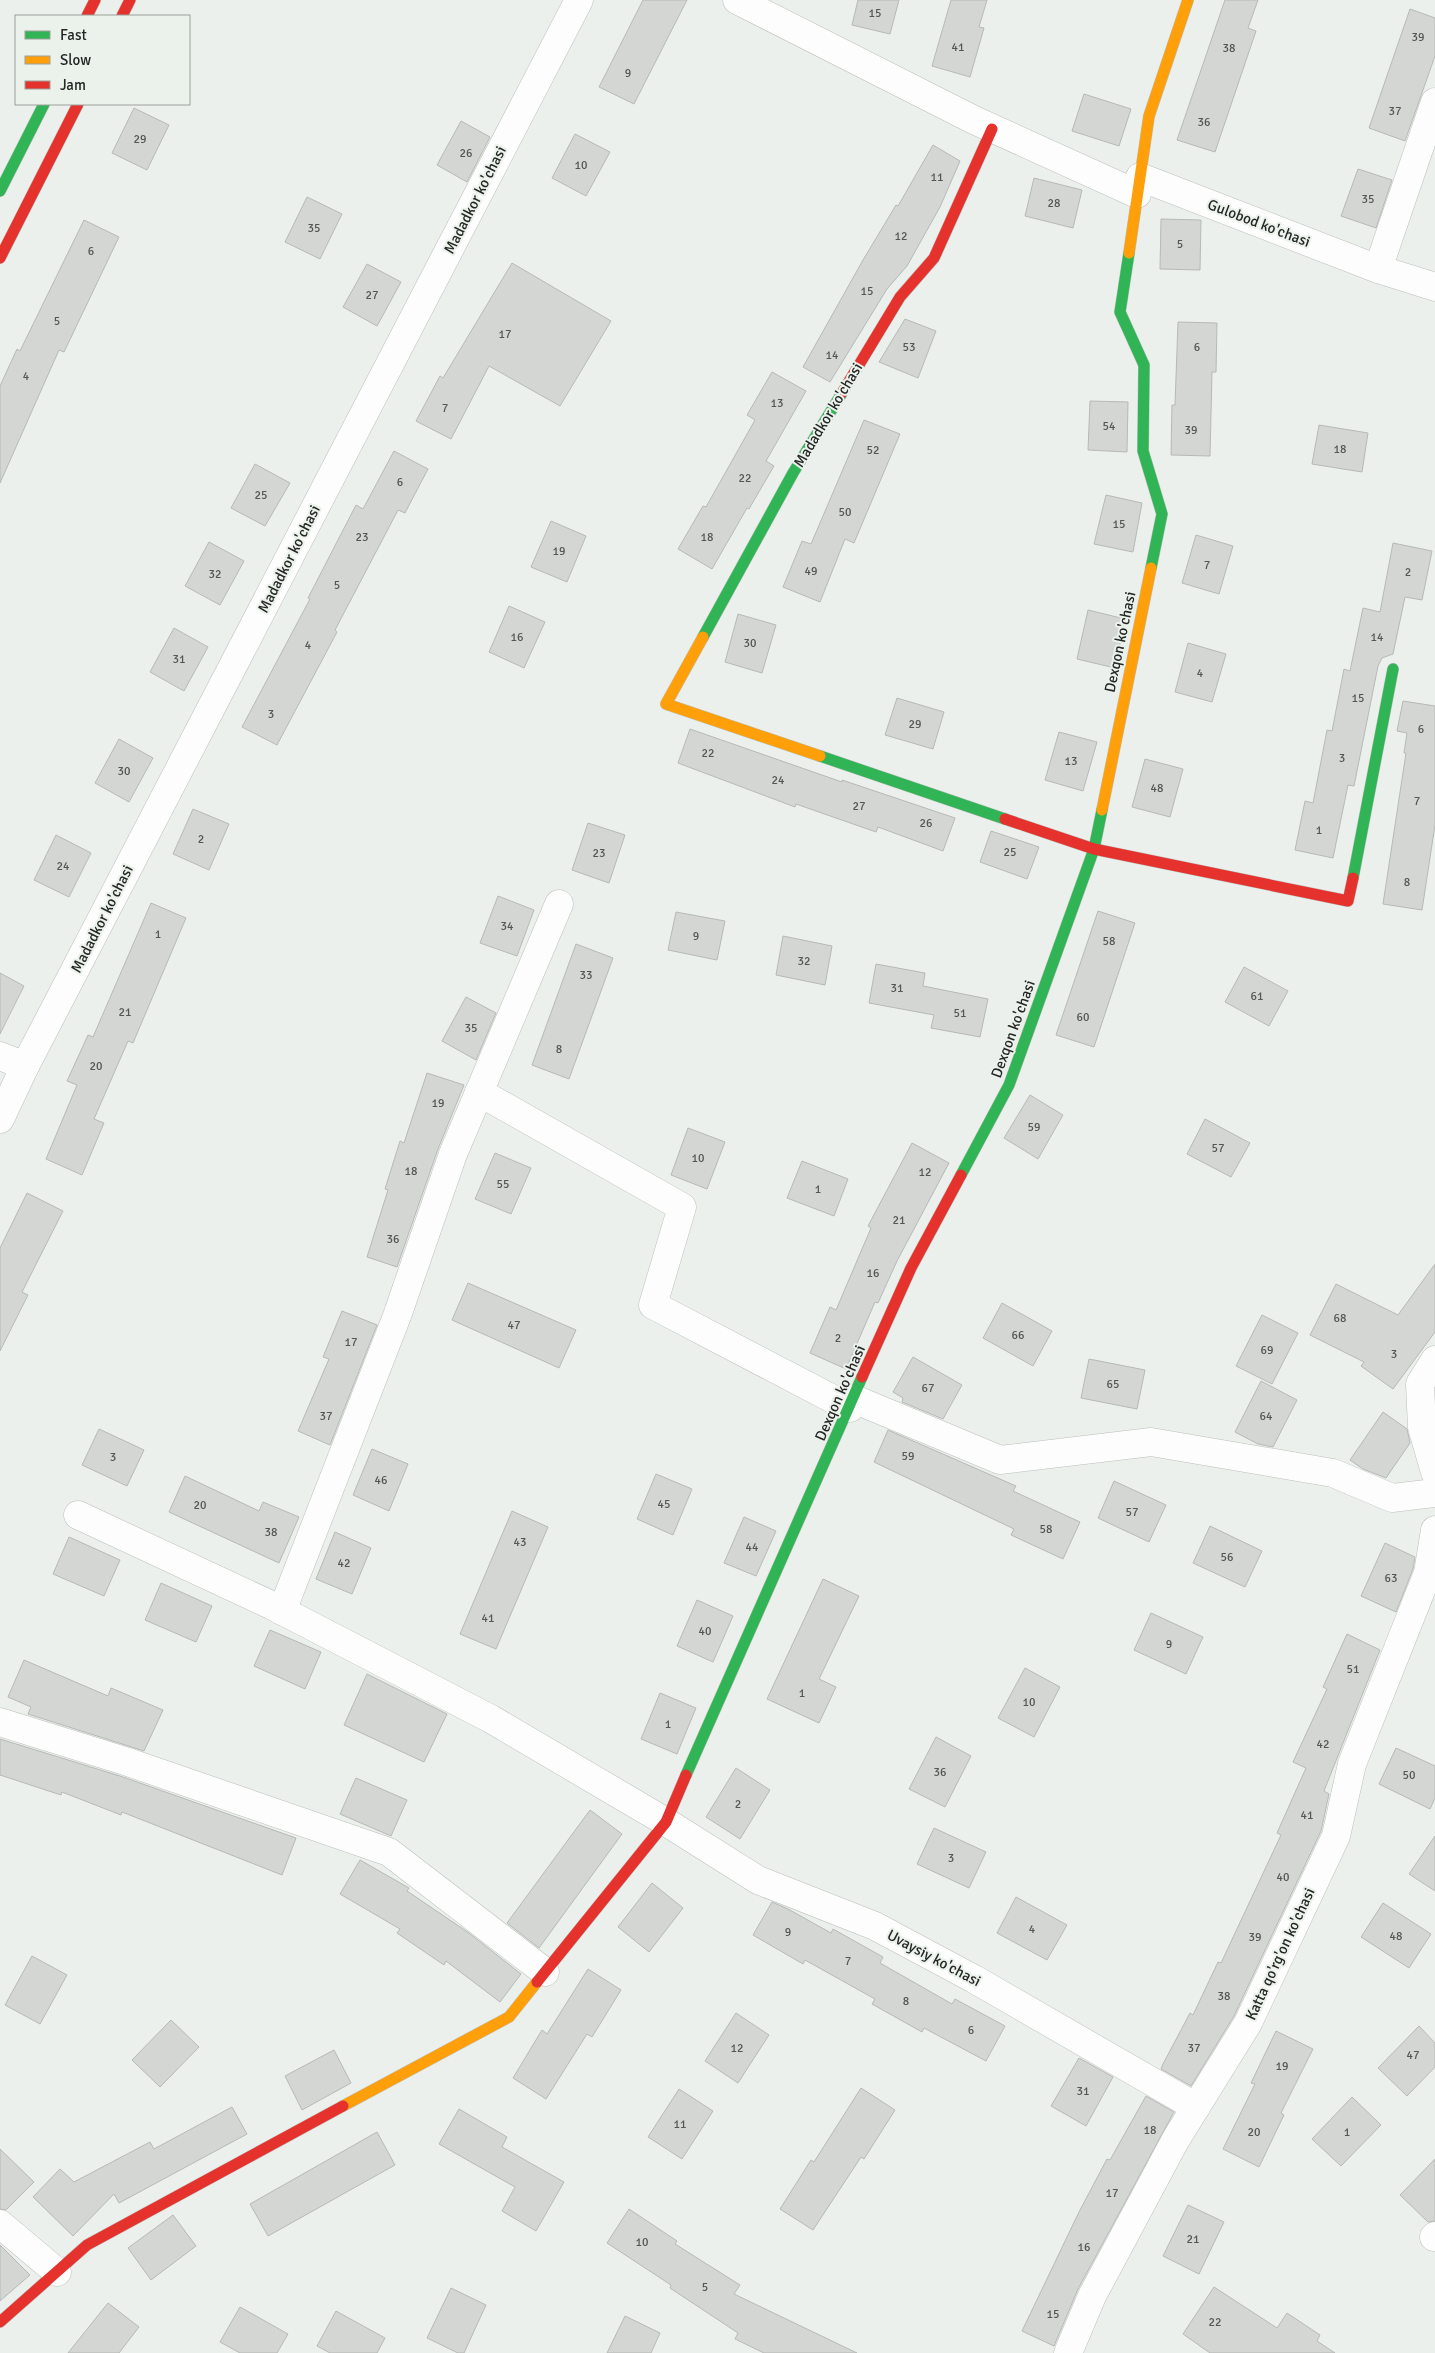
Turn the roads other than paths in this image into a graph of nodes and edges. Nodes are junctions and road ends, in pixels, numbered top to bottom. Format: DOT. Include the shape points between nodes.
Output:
graph roads {
  1 [pos="95,0"];
  2 [pos="130,0"];
  3 [pos="579,0"];
  4 [pos="737,0"];
  5 [pos="1188,0"];
  6 [pos="88,15"];
  7 [pos="122,15"];
  8 [pos="1435,102"];
  9 [pos="43,105"];
  10 [pos="77,105"];
  11 [pos="992,128"];
  12 [pos="1138,186"];
  13 [pos="0,191"];
  14 [pos="0,258"];
  15 [pos="1378,269"];
  16 [pos="1435,288"];
  17 [pos="1393,669"];
  18 [pos="1094,849"];
  19 [pos="559,904"];
  20 [pos="0,1056"];
  21 [pos="25,1066"];
  22 [pos="479,1092"];
  23 [pos="0,1119"];
  24 [pos="1435,1360"];
  25 [pos="852,1403"];
  26 [pos="1435,1472"];
  27 [pos="1435,1493"];
  28 [pos="78,1516"];
  29 [pos="1435,1530"];
  30 [pos="282,1610"];
  31 [pos="0,1722"];
  32 [pos="666,1822"];
  33 [pos="545,1972"];
  34 [pos="1196,2107"];
  35 [pos="0,2224"];
  36 [pos="57,2272"];
  37 [pos="0,2322"];
  38 [pos="1068,2353"];
  1 -- 6 [label="main road"];
  2 -- 7 [label="main road"];
  3 -- 21 [label="street, Madadkor ko'chasi"];
  4 -- 11 [label="street"];
  5 -- 12 [label="main road" via="1149,116"];
  8 -- 15 [label="street"];
  9 -- 13 [label="main road"];
  10 -- 14 [label="main road"];
  11 -- 12 [label="street"];
  11 -- 18 [label="main road, Madadkor ko'chasi" via="934,258 900,297 793,473 666,704"];
  12 -- 15 [label="street, Gulobod ko'chasi"];
  12 -- 18 [label="main road, Dexqon ko'chasi" via="1120,312 1144,365 1143,451 1162,514"];
  15 -- 16 [label="street, Gulobod ko'chasi"];
  17 -- 18 [label="main road" via="1348,902"];
  18 -- 25 [label="main road, Dexqon ko'chasi" via="1009,1085 911,1268"];
  19 -- 22 [label="street"];
  20 -- 21 [label="street"];
  21 -- 23 [label="street, Madadkor ko'chasi"];
  22 -- 25 [label="street" via="682,1207 653,1305"];
  22 -- 30 [label="street" via="453,1154 398,1316"];
  24 -- 26 [label="street" via="1420,1384 1422,1427"];
  25 -- 27 [label="street" via="1000,1460 1151,1442 1333,1473 1392,1498"];
  25 -- 32 [label="main road, Dexqon ko'chasi"];
  28 -- 30 [label="street, Uvaysiy ko'chasi"];
  29 -- 34 [label="street, Katta qo'rg'on ko'chasi" via="1428,1573 1352,1764 1336,1836 1248,2023"];
  30 -- 32 [label="street, Uvaysiy ko'chasi" via="491,1719"];
  31 -- 33 [label="street" via="125,1761 389,1852"];
  32 -- 33 [label="main road, Dexqon ko'chasi"];
  32 -- 34 [label="street, Uvaysiy ko'chasi" via="758,1880 875,1926 974,1978"];
  33 -- 36 [label="main road, Dexqon ko'chasi" via="509,2017 87,2245"];
  34 -- 38 [label="street, Katta qo'rg'on ko'chasi" via="1092,2296"];
  35 -- 36 [label="street"];
  36 -- 37 [label="main road, Dexqon ko'chasi"];
}
